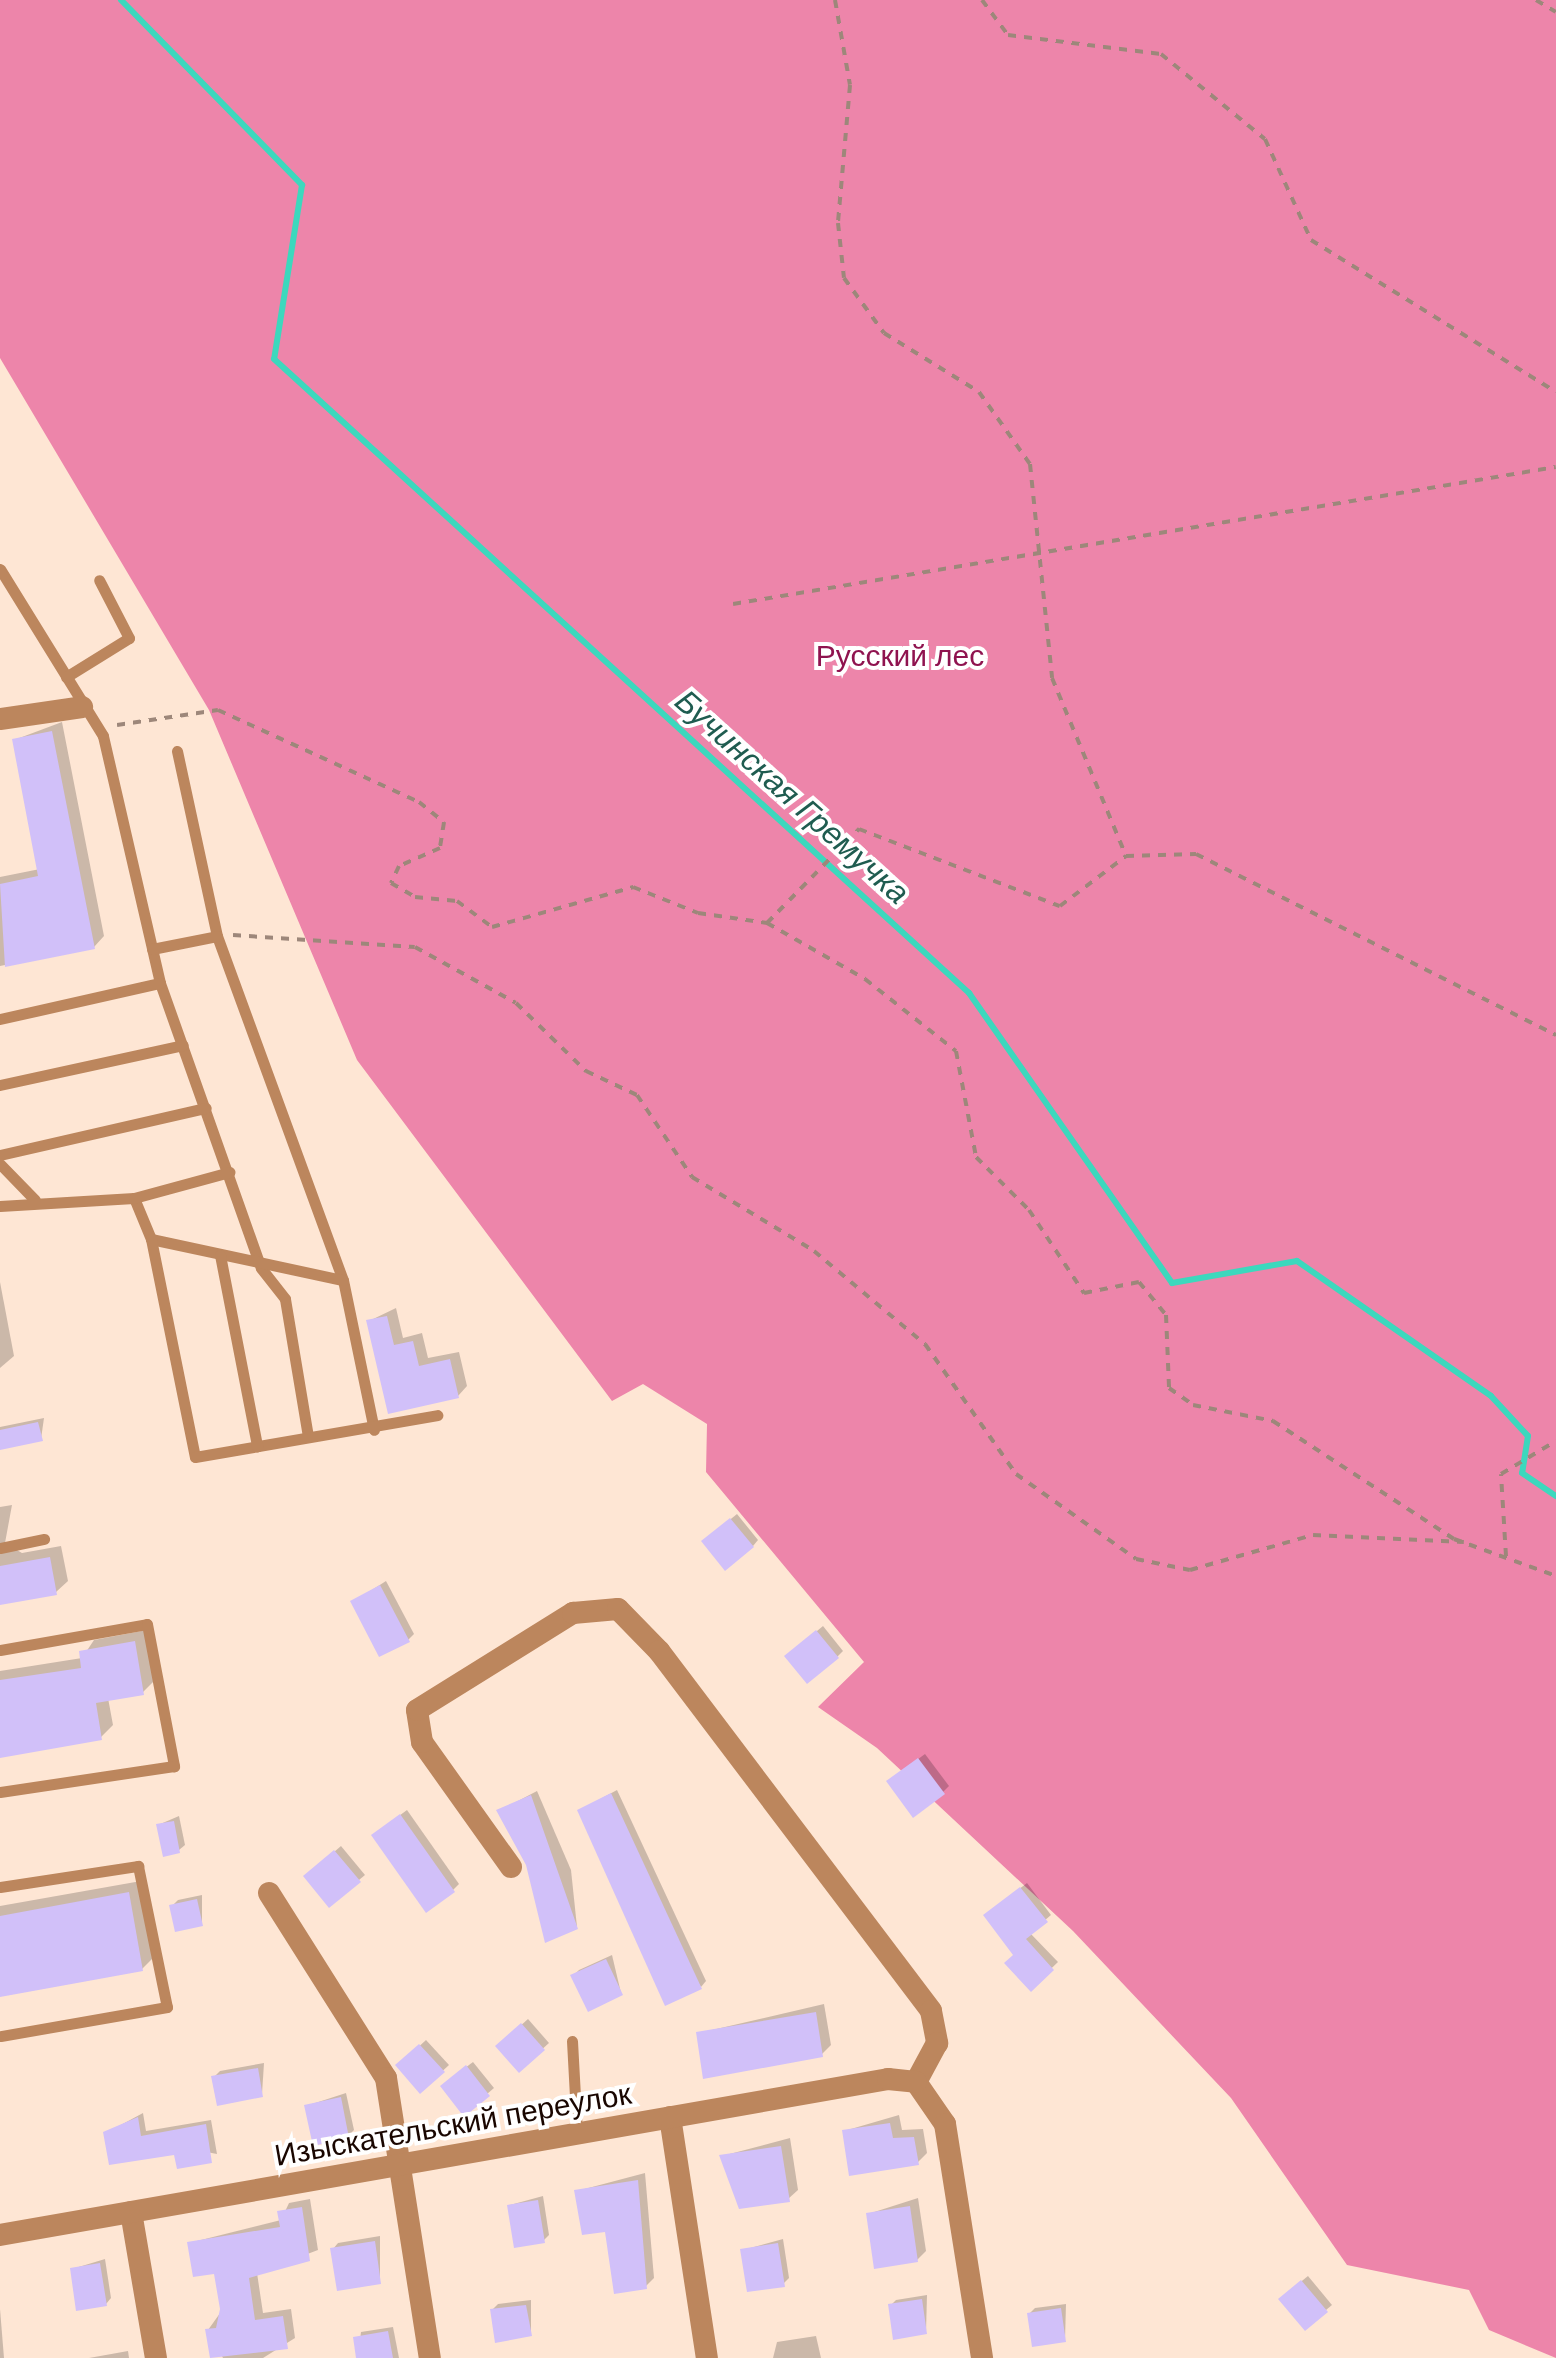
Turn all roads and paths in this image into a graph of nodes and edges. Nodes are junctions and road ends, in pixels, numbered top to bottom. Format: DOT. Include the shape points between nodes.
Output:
graph roads {
  1 [pos="835,0"];
  2 [pos="982,0"];
  3 [pos="1536,0"];
  4 [pos="1556,12"];
  5 [pos="1556,392"];
  6 [pos="1556,467"];
  7 [pos="1037,556"];
  8 [pos="0,569"];
  9 [pos="99,580"];
  10 [pos="733,604"];
  11 [pos="66,676"];
  12 [pos="82,706"];
  13 [pos="0,719"];
  14 [pos="97,728"];
  15 [pos="177,751"];
  16 [pos="1126,856"];
  17 [pos="767,923"];
  18 [pos="217,936"];
  19 [pos="152,949"];
  20 [pos="160,983"];
  21 [pos="0,1018"];
  22 [pos="1556,1036"];
  23 [pos="183,1045"];
  24 [pos="0,1085"];
  25 [pos="206,1108"];
  26 [pos="0,1155"];
  27 [pos="0,1164"];
  28 [pos="230,1172"];
  29 [pos="134,1198"];
  30 [pos="34,1200"];
  31 [pos="0,1206"];
  32 [pos="150,1239"];
  33 [pos="220,1255"];
  34 [pos="261,1268"];
  35 [pos="343,1280"];
  36 [pos="437,1415"];
  37 [pos="374,1430"];
  38 [pos="308,1437"];
  39 [pos="1556,1441"];
  40 [pos="258,1446"];
  41 [pos="44,1539"];
  42 [pos="1464,1542"];
  43 [pos="0,1548"];
  44 [pos="1506,1556"];
  45 [pos="1556,1576"];
  46 [pos="0,1650"];
  47 [pos="0,1792"];
  48 [pos="511,1867"];
  49 [pos="0,1887"];
  50 [pos="269,1893"];
  51 [pos="0,2036"];
  52 [pos="572,2041"];
  53 [pos="916,2082"];
  54 [pos="670,2117"];
  55 [pos="577,2133"];
  56 [pos="398,2167"];
  57 [pos="130,2212"];
  58 [pos="0,2235"];
  59 [pos="156,2358"];
  60 [pos="430,2358"];
  61 [pos="707,2358"];
  62 [pos="982,2358"];
  1 -- 7 [label="path" via="850,84 838,223 844,278 876,326 979,392 1008,427 1030,464"];
  2 -- 5 [label="path" via="1008,35 1161,54 1265,139 1311,240"];
  3 -- 4 [label="path"];
  6 -- 7 [label="path"];
  7 -- 10 [label="path"];
  7 -- 16 [label="path" via="1052,678"];
  8 -- 11 [label="lane"];
  9 -- 11 [label="lane" via="129,638"];
  11 -- 12 [label="lane"];
  12 -- 13 [label="street"];
  12 -- 14 [label="lane"];
  14 -- 17 [label="path" via="218,710 419,802 444,822 440,848 399,866 391,883 415,897 457,900 492,927 633,887 698,913"];
  14 -- 19 [label="lane"];
  15 -- 18 [label="lane"];
  16 -- 17 [label="path" via="1060,906 859,829"];
  16 -- 22 [label="path" via="1196,854 1238,869"];
  17 -- 42 [label="path" via="865,979 956,1051 976,1156 1029,1210 1084,1293 1138,1282 1148,1293 1166,1315 1169,1388 1193,1405 1273,1421"];
  18 -- 19 [label="lane"];
  18 -- 35 [label="lane"];
  18 -- 42 [label="path" via="284,932 416,947 516,1002 586,1071 637,1095 692,1177 814,1252 925,1344 1016,1474 1136,1559 1190,1570 1313,1535"];
  19 -- 20 [label="lane"];
  20 -- 21 [label="lane"];
  20 -- 23 [label="lane"];
  23 -- 24 [label="lane"];
  23 -- 25 [label="lane"];
  25 -- 26 [label="lane"];
  25 -- 28 [label="lane"];
  27 -- 30 [label="lane"];
  28 -- 29 [label="lane"];
  28 -- 34 [label="lane"];
  29 -- 30 [label="lane"];
  29 -- 32 [label="lane"];
  30 -- 31 [label="lane"];
  32 -- 33 [label="lane"];
  32 -- 40 [label="lane" via="195,1457"];
  33 -- 34 [label="lane"];
  33 -- 40 [label="lane"];
  34 -- 35 [label="lane"];
  34 -- 38 [label="lane" via="285,1300"];
  35 -- 37 [label="lane"];
  36 -- 37 [label="lane"];
  37 -- 38 [label="lane"];
  38 -- 40 [label="lane"];
  39 -- 44 [label="path" via="1502,1474"];
  41 -- 43 [label="lane"];
  42 -- 44 [label="path"];
  44 -- 45 [label="path"];
  46 -- 47 [label="lane" via="147,1624 174,1766"];
  48 -- 53 [label="street" via="422,1742 417,1710 573,1613 618,1609 659,1650 931,2011 937,2043"];
  49 -- 51 [label="lane" via="138,1866 167,2007"];
  50 -- 56 [label="street" via="386,2078"];
  52 -- 55 [label="lane"];
  53 -- 54 [label="street, Изыскательский переулок" via="888,2079"];
  53 -- 62 [label="street" via="946,2124"];
  54 -- 55 [label="street, Изыскательский переулок"];
  54 -- 61 [label="street"];
  55 -- 56 [label="street, Изыскательский переулок"];
  56 -- 57 [label="street, Изыскательский переулок"];
  56 -- 60 [label="street"];
  57 -- 58 [label="street, Изыскательский переулок"];
  57 -- 59 [label="street"];
}
